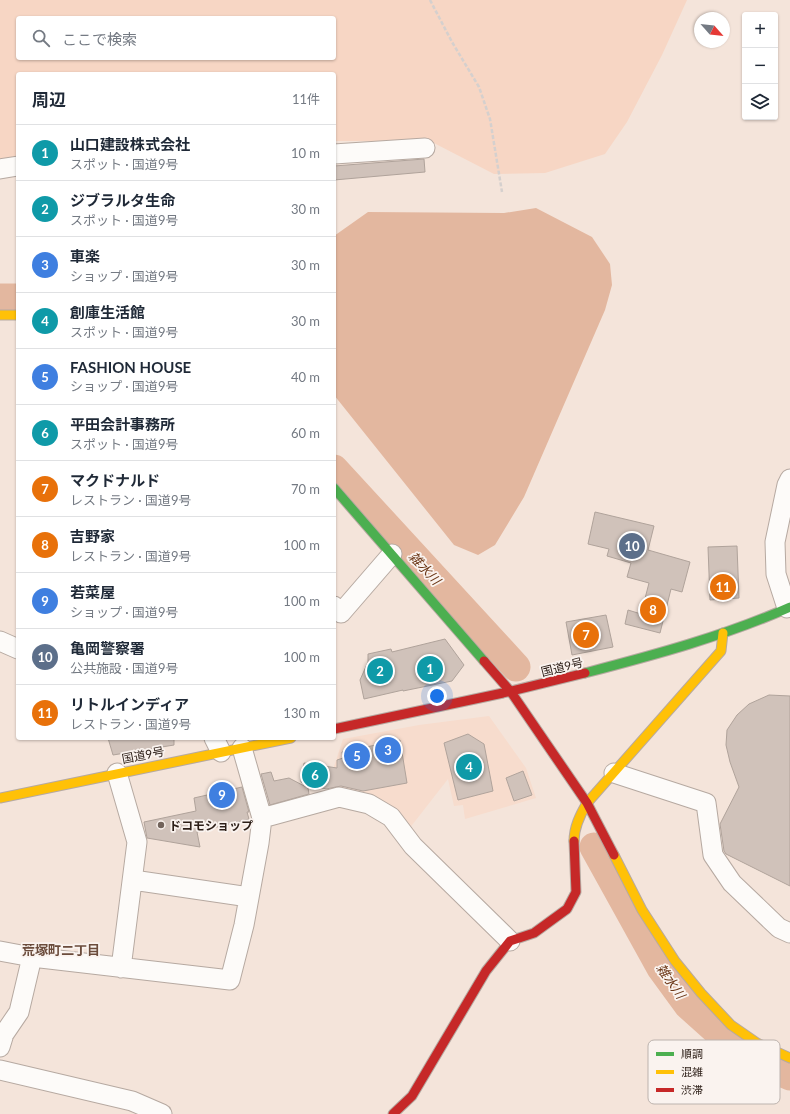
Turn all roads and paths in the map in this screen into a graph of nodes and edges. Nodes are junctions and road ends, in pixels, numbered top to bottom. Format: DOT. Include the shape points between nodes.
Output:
graph roads {
  1 [pos="430,0"];
  2 [pos="425,148"];
  3 [pos="336,154"];
  4 [pos="16,166"];
  5 [pos="0,169"];
  6 [pos="502,192"];
  7 [pos="0,315"];
  8 [pos="16,315"];
  9 [pos="789,483"];
  10 [pos="336,490"];
  11 [pos="392,554"];
  12 [pos="788,607"];
  13 [pos="336,608"];
  14 [pos="723,633"];
  15 [pos="0,641"];
  16 [pos="16,648"];
  17 [pos="511,692"];
  18 [pos="336,729"];
  19 [pos="281,740"];
  20 [pos="218,745"];
  21 [pos="242,748"];
  22 [pos="117,773"];
  23 [pos="614,773"];
  24 [pos="0,798"];
  25 [pos="587,803"];
  26 [pos="262,818"];
  27 [pos="133,880"];
  28 [pos="249,897"];
  29 [pos="790,933"];
  30 [pos="510,941"];
  31 [pos="0,951"];
  32 [pos="32,956"];
  33 [pos="121,968"];
  34 [pos="753,1040"];
  35 [pos="0,1047"];
  36 [pos="0,1070"];
  37 [pos="162,1114"];
  38 [pos="393,1114"];
  1 -- 6 [label="path" via="479,87 490,119"];
  2 -- 3 [label="street"];
  4 -- 5 [label="street"];
  7 -- 8 [label="main road"];
  9 -- 12 [label="street" via="775,542 776,574"];
  10 -- 11 [label="main road"];
  11 -- 13 [label="street" via="341,613"];
  11 -- 17 [label="main road"];
  12 -- 14 [label="main road, 国道9号"];
  14 -- 17 [label="main road, 国道9号" via="640,659"];
  14 -- 23 [label="main road" via="721,651"];
  15 -- 16 [label="street"];
  17 -- 18 [label="main road, 国道9号"];
  17 -- 25 [label="main road"];
  19 -- 21 [label="main road, 国道9号"];
  20 -- 21 [label="main road, 国道9号"];
  20 -- 22 [label="main road, 国道9号"];
  21 -- 26 [label="street"];
  22 -- 24 [label="main road, 国道9号"];
  22 -- 27 [label="street" via="137,842"];
  23 -- 25 [label="main road"];
  23 -- 29 [label="street" via="706,803 713,855 732,883 779,928"];
  25 -- 30 [label="main road" via="574,834 576,892 567,909 534,933"];
  25 -- 34 [label="main road" via="642,910 675,961 731,1025"];
  26 -- 28 [label="street"];
  26 -- 30 [label="street" via="339,797 369,804 391,817 413,846"];
  27 -- 28 [label="street"];
  27 -- 33 [label="street"];
  28 -- 33 [label="street" via="230,980"];
  30 -- 38 [label="main road" via="486,971 412,1096"];
  31 -- 32 [label="street"];
  32 -- 33 [label="street"];
  32 -- 35 [label="street" via="19,1012 4,1034"];
  36 -- 37 [label="street" via="132,1101"];
}
